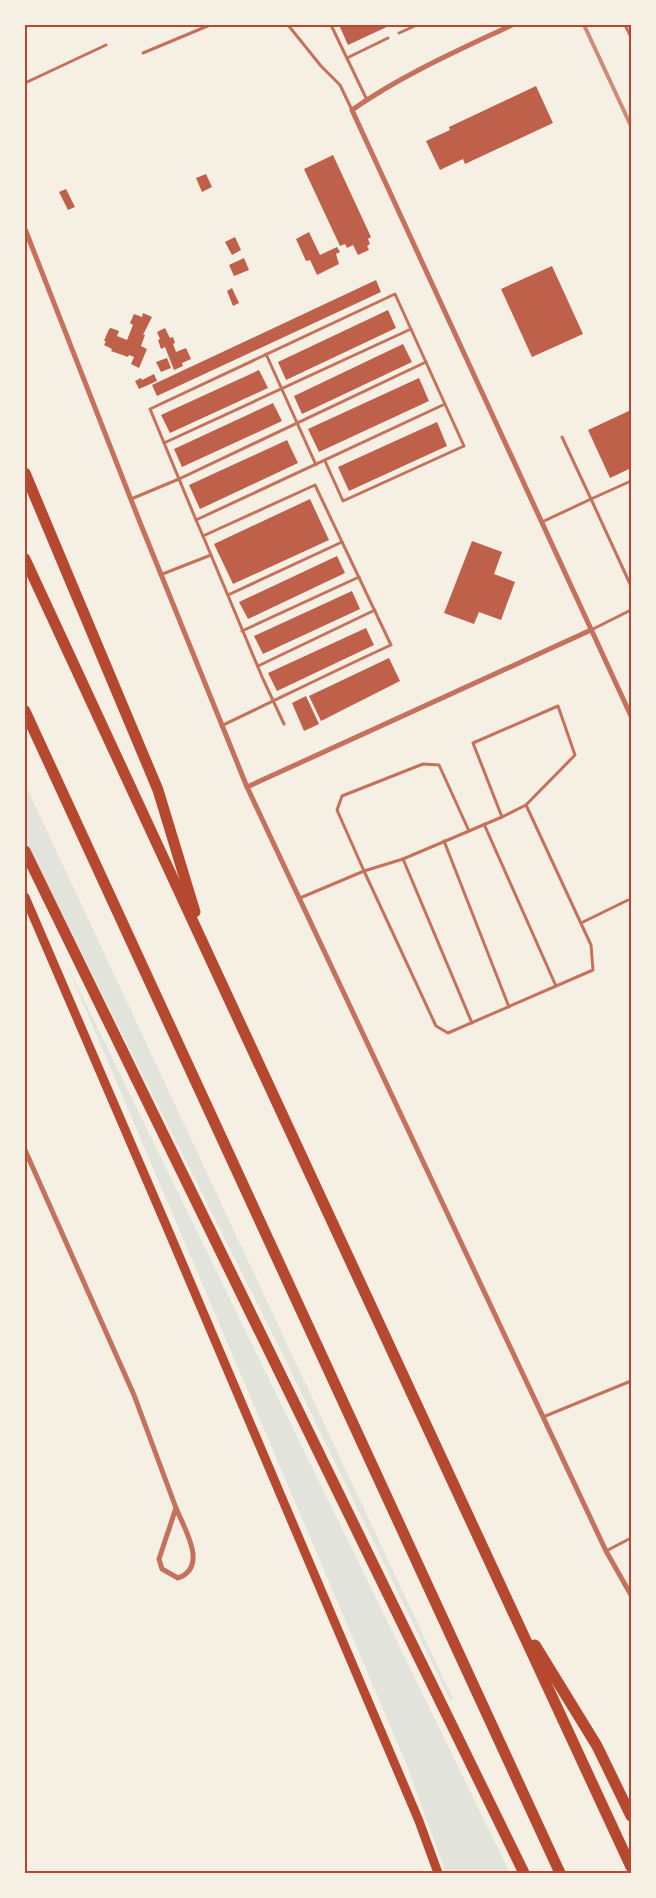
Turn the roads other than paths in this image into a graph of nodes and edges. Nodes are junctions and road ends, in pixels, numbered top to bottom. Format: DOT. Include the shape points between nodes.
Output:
graph roads {
  1 [pos="210,25"];
  2 [pos="288,25"];
  3 [pos="331,25"];
  4 [pos="417,25"];
  5 [pos="512,25"];
  6 [pos="625,25"];
  7 [pos="399,34"];
  8 [pos="631,37"];
  9 [pos="388,38"];
  10 [pos="106,45"];
  11 [pos="143,53"];
  12 [pos="347,58"];
  13 [pos="25,83"];
  14 [pos="367,100"];
  15 [pos="352,110"];
  16 [pos="25,228"];
  17 [pos="411,329"];
  18 [pos="266,354"];
  19 [pos="426,362"];
  20 [pos="281,389"];
  21 [pos="445,404"];
  22 [pos="297,424"];
  23 [pos="562,437"];
  24 [pos="164,444"];
  25 [pos="325,461"];
  26 [pos="316,465"];
  27 [pos="25,473"];
  28 [pos="179,479"];
  29 [pos="631,481"];
  30 [pos="131,499"];
  31 [pos="591,499"];
  32 [pos="196,520"];
  33 [pos="541,522"];
  34 [pos="203,536"];
  35 [pos="342,542"];
  36 [pos="211,555"];
  37 [pos="25,559"];
  38 [pos="160,574"];
  39 [pos="359,577"];
  40 [pos="631,586"];
  41 [pos="228,595"];
  42 [pos="374,610"];
  43 [pos="631,610"];
  44 [pos="591,630"];
  45 [pos="242,631"];
  46 [pos="258,666"];
  47 [pos="273,700"];
  48 [pos="25,711"];
  49 [pos="631,716"];
  50 [pos="284,724"];
  51 [pos="221,726"];
  52 [pos="247,787"];
  53 [pos="526,805"];
  54 [pos="502,817"];
  55 [pos="484,824"];
  56 [pos="469,831"];
  57 [pos="444,841"];
  58 [pos="25,851"];
  59 [pos="403,859"];
  60 [pos="364,871"];
  61 [pos="25,897"];
  62 [pos="299,898"];
  63 [pos="628,900"];
  64 [pos="581,923"];
  65 [pos="208,954"];
  66 [pos="556,986"];
  67 [pos="509,1006"];
  68 [pos="472,1022"];
  69 [pos="25,1150"];
  70 [pos="631,1381"];
  71 [pos="543,1417"];
  72 [pos="176,1508"];
  73 [pos="631,1538"];
  74 [pos="606,1551"];
  75 [pos="631,1595"];
  76 [pos="505,1597"];
  77 [pos="631,1816"];
  78 [pos="631,1867"];
  79 [pos="438,1873"];
  80 [pos="524,1873"];
  81 [pos="560,1873"];
  1 -- 11 [label="lane"];
  2 -- 15 [label="lane" via="340,85"];
  3 -- 12 [label="lane"];
  4 -- 7 [label="lane"];
  5 -- 14 [label="street" via="434,62"];
  6 -- 8 [label="lane"];
  9 -- 12 [label="lane"];
  10 -- 13 [label="lane"];
  12 -- 14 [label="lane"];
  14 -- 15 [label="street"];
  15 -- 33 [label="street"];
  16 -- 30 [label="street"];
  17 -- 18 [label="lane" via="395,294"];
  17 -- 19 [label="lane"];
  17 -- 20 [label="lane"];
  18 -- 20 [label="lane"];
  18 -- 24 [label="lane" via="150,409"];
  19 -- 21 [label="lane"];
  19 -- 22 [label="lane"];
  20 -- 22 [label="lane"];
  20 -- 24 [label="lane"];
  21 -- 25 [label="lane"];
  21 -- 25 [label="lane" via="464,446 343,501"];
  22 -- 26 [label="lane"];
  22 -- 28 [label="lane"];
  23 -- 31 [label="lane"];
  24 -- 28 [label="lane"];
  25 -- 26 [label="lane"];
  26 -- 32 [label="lane"];
  27 -- 65 [label="highway" via="158,790"];
  28 -- 30 [label="lane"];
  28 -- 32 [label="lane"];
  29 -- 31 [label="lane"];
  30 -- 38 [label="street"];
  31 -- 33 [label="lane"];
  31 -- 40 [label="lane"];
  32 -- 34 [label="lane"];
  33 -- 44 [label="street"];
  34 -- 35 [label="lane" via="315,485"];
  34 -- 36 [label="lane"];
  35 -- 39 [label="lane"];
  35 -- 41 [label="lane"];
  36 -- 38 [label="lane"];
  36 -- 41 [label="lane"];
  37 -- 65 [label="highway"];
  38 -- 51 [label="street"];
  39 -- 42 [label="lane"];
  39 -- 45 [label="lane"];
  41 -- 45 [label="lane"];
  42 -- 46 [label="lane"];
  42 -- 47 [label="lane" via="391,645"];
  43 -- 44 [label="lane"];
  44 -- 49 [label="street"];
  44 -- 52 [label="street"];
  45 -- 46 [label="lane"];
  46 -- 47 [label="lane"];
  47 -- 50 [label="lane"];
  47 -- 51 [label="lane"];
  48 -- 81 [label="highway"];
  51 -- 52 [label="street"];
  52 -- 62 [label="street"];
  53 -- 54 [label="lane"];
  53 -- 54 [label="lane" via="575,756 558,706 473,744"];
  53 -- 64 [label="lane"];
  54 -- 55 [label="lane"];
  55 -- 56 [label="lane"];
  55 -- 66 [label="lane"];
  56 -- 57 [label="lane"];
  56 -- 60 [label="lane" via="439,765 423,764 342,796 337,810"];
  57 -- 59 [label="lane"];
  57 -- 67 [label="lane"];
  58 -- 80 [label="highway"];
  59 -- 60 [label="lane"];
  59 -- 68 [label="lane"];
  60 -- 62 [label="lane"];
  60 -- 68 [label="lane" via="436,1026 448,1033"];
  61 -- 79 [label="main road"];
  62 -- 71 [label="street"];
  63 -- 64 [label="lane"];
  64 -- 66 [label="lane" via="591,945 593,970"];
  65 -- 76 [label="highway"];
  66 -- 67 [label="lane"];
  67 -- 68 [label="lane"];
  69 -- 72 [label="street" via="134,1395"];
  70 -- 71 [label="lane"];
  71 -- 74 [label="street"];
  72 -- 72 [label="street" via="159,1558 162,1569 178,1578 186,1575 192,1567 194,1556"];
  73 -- 74 [label="lane"];
  74 -- 75 [label="street"];
  76 -- 77 [label="highway" via="596,1746"];
  76 -- 78 [label="highway"];
}
